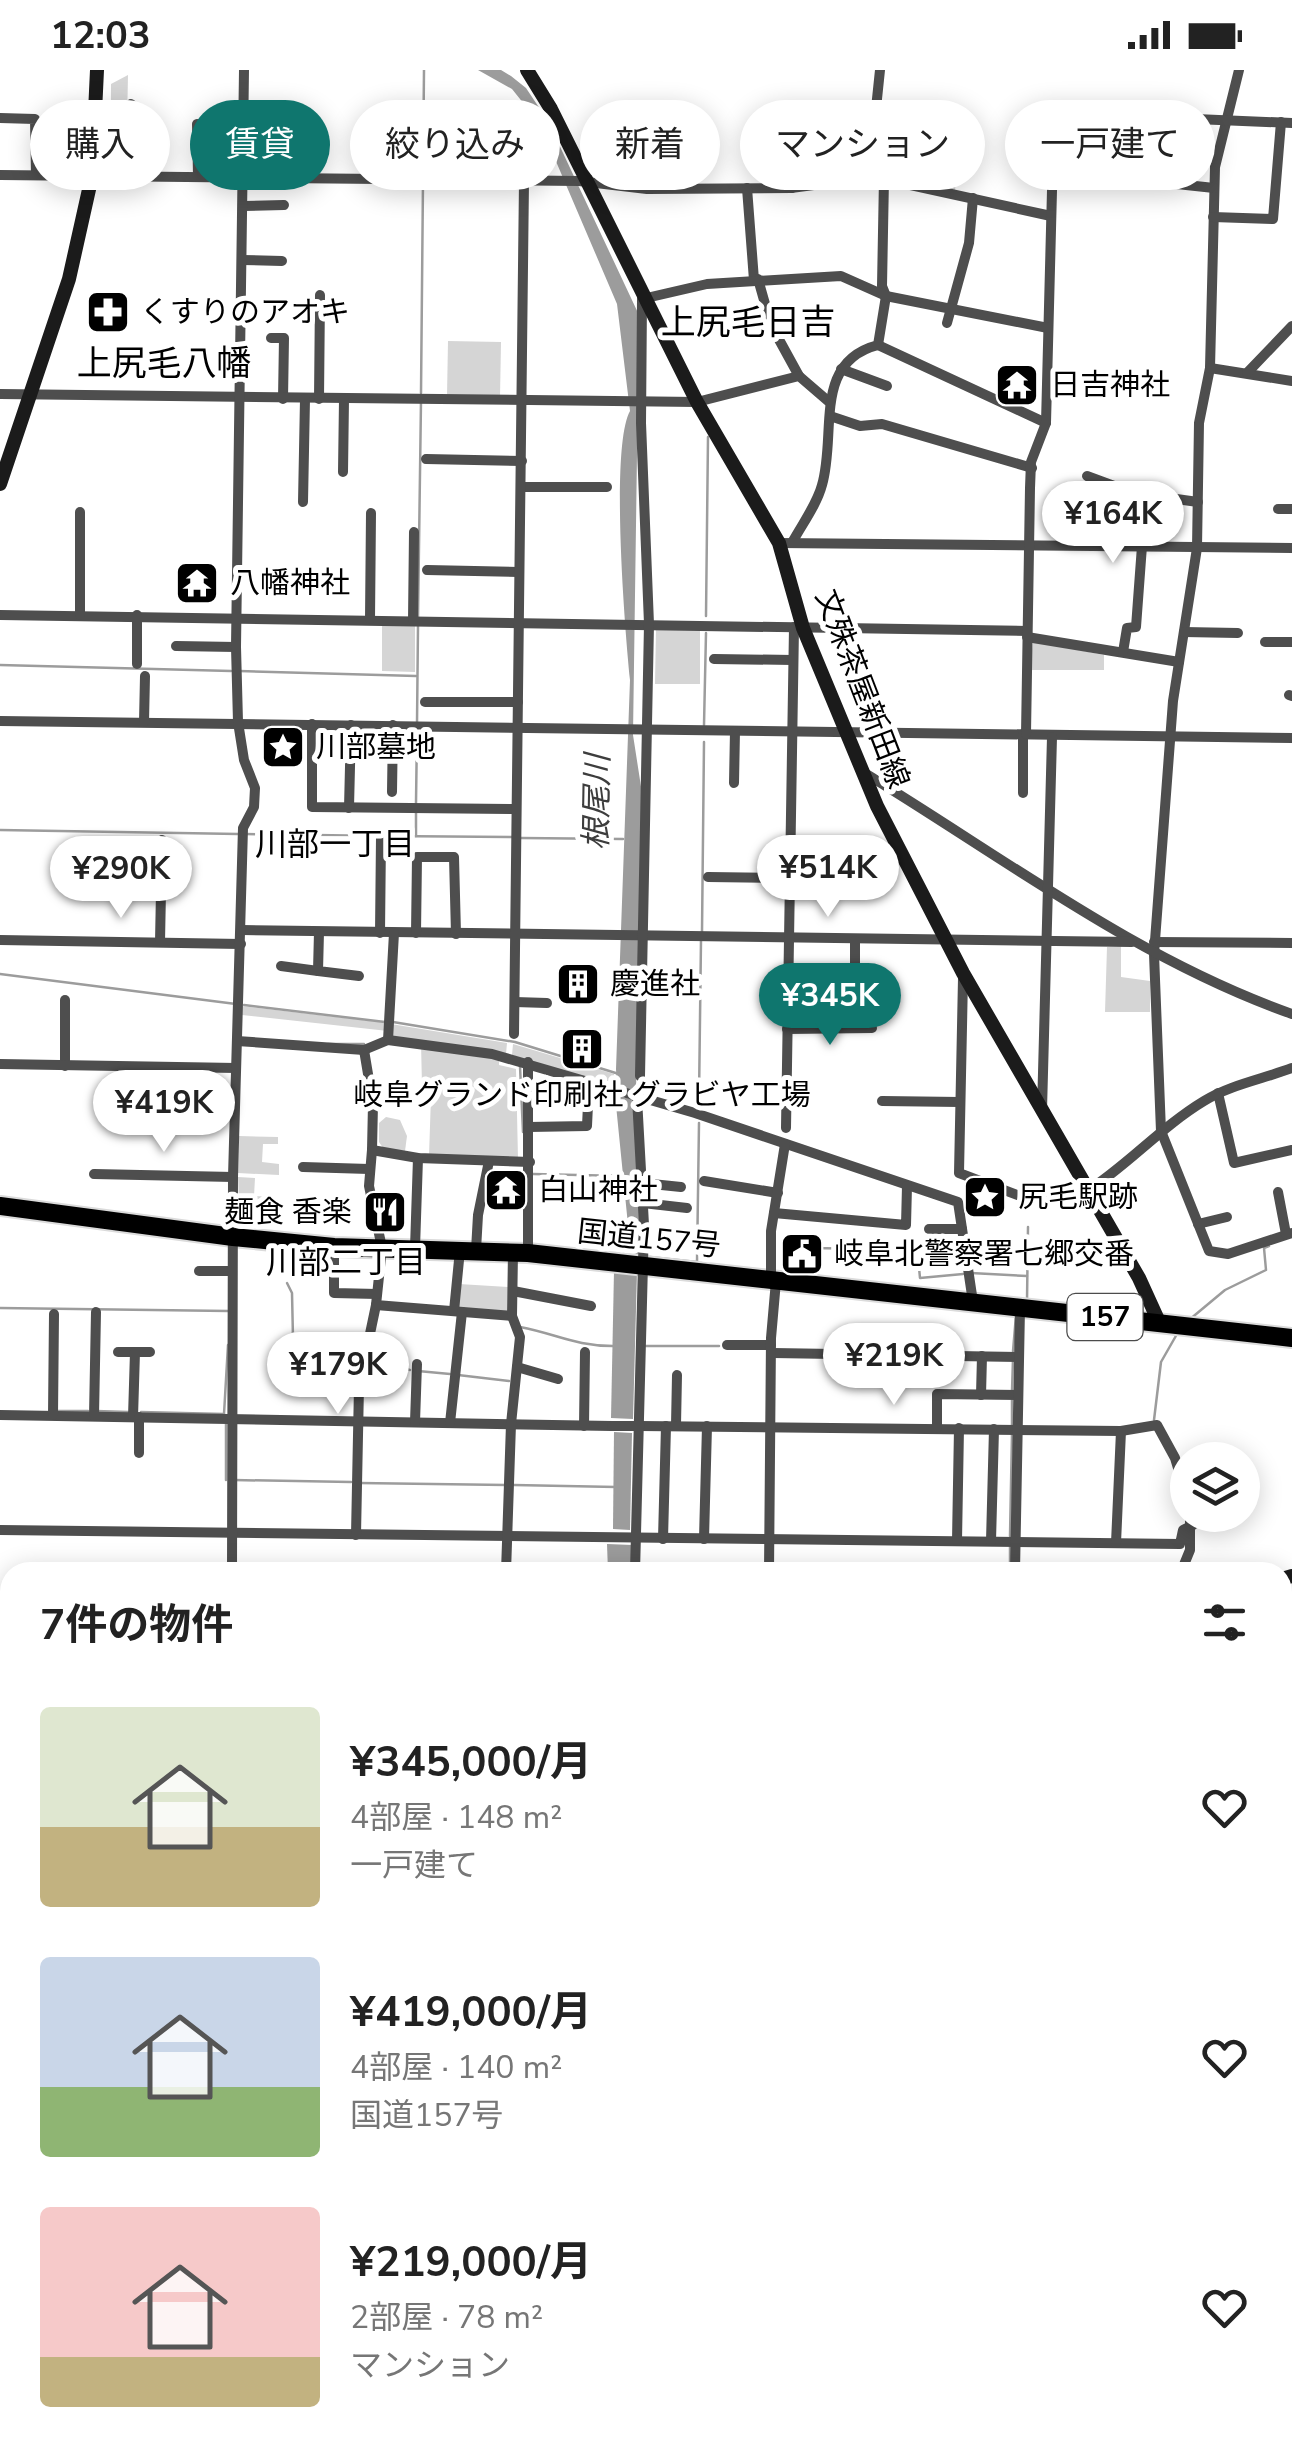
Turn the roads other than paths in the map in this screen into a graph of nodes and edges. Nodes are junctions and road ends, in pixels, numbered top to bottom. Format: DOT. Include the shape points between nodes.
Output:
graph roads {
  1 [pos="244,70"];
  2 [pos="527,70"];
  3 [pos="880,70"];
  4 [pos="1238,70"];
  5 [pos="97,74"];
  6 [pos="96,100"];
  7 [pos="244,100"];
  8 [pos="877,100"];
  9 [pos="0,118"];
  10 [pos="30,120"];
  11 [pos="1228,121"];
  12 [pos="1286,122"];
  13 [pos="0,174"];
  14 [pos="30,175"];
  15 [pos="580,175"];
  16 [pos="1215,177"];
  17 [pos="89,190"];
  18 [pos="243,190"];
  19 [pos="524,190"];
  20 [pos="588,190"];
  21 [pos="747,190"];
  22 [pos="884,190"];
  23 [pos="937,190"];
  24 [pos="1214,190"];
  25 [pos="973,198"];
  26 [pos="284,205"];
  27 [pos="243,206"];
  28 [pos="1051,216"];
  29 [pos="1213,217"];
  30 [pos="242,260"];
  31 [pos="282,261"];
  32 [pos="756,280"];
  33 [pos="320,295"];
  34 [pos="886,296"];
  35 [pos="642,299"];
  36 [pos="952,306"];
  37 [pos="947,322"];
  38 [pos="1292,326"];
  39 [pos="1048,328"];
  40 [pos="270,338"];
  41 [pos="878,345"];
  42 [pos="1210,368"];
  43 [pos="841,369"];
  44 [pos="1247,373"];
  45 [pos="799,376"];
  46 [pos="1292,381"];
  47 [pos="887,386"];
  48 [pos="0,394"];
  49 [pos="32,394"];
  50 [pos="239,398"];
  51 [pos="284,399"];
  52 [pos="305,399"];
  53 [pos="319,399"];
  54 [pos="344,400"];
  55 [pos="828,401"];
  56 [pos="640,402"];
  57 [pos="697,402"];
  58 [pos="522,403"];
  59 [pos="833,418"];
  60 [pos="1046,423"];
  61 [pos="426,460"];
  62 [pos="522,461"];
  63 [pos="1032,468"];
  64 [pos="343,472"];
  65 [pos="1088,476"];
  66 [pos="0,484"];
  67 [pos="521,486"];
  68 [pos="608,487"];
  69 [pos="302,502"];
  70 [pos="1198,502"];
  71 [pos="1278,509"];
  72 [pos="1292,509"];
  73 [pos="80,512"];
  74 [pos="371,513"];
  75 [pos="414,532"];
  76 [pos="786,542"];
  77 [pos="1029,545"];
  78 [pos="1142,546"];
  79 [pos="1198,548"];
  80 [pos="1292,548"];
  81 [pos="428,570"];
  82 [pos="520,572"];
  83 [pos="0,615"];
  84 [pos="80,615"];
  85 [pos="136,615"];
  86 [pos="236,619"];
  87 [pos="370,619"];
  88 [pos="414,621"];
  89 [pos="518,623"];
  90 [pos="644,624"];
  91 [pos="798,628"];
  92 [pos="1184,632"];
  93 [pos="1238,633"];
  94 [pos="1027,634"];
  95 [pos="1265,642"];
  96 [pos="1292,642"];
  97 [pos="176,646"];
  98 [pos="236,647"];
  99 [pos="1124,652"];
  100 [pos="714,659"];
  101 [pos="793,660"];
  102 [pos="1179,662"];
  103 [pos="137,664"];
  104 [pos="145,676"];
  105 [pos="425,702"];
  106 [pos="518,702"];
  107 [pos="0,721"];
  108 [pos="144,722"];
  109 [pos="238,722"];
  110 [pos="312,724"];
  111 [pos="351,725"];
  112 [pos="393,726"];
  113 [pos="518,727"];
  114 [pos="641,730"];
  115 [pos="792,730"];
  116 [pos="735,731"];
  117 [pos="846,732"];
  118 [pos="1024,734"];
  119 [pos="1052,736"];
  120 [pos="1170,736"];
  121 [pos="1292,738"];
  122 [pos="863,772"];
  123 [pos="734,783"];
  124 [pos="392,792"];
  125 [pos="1023,792"];
  126 [pos="349,808"];
  127 [pos="516,809"];
  128 [pos="380,837"];
  129 [pos="162,840"];
  130 [pos="708,878"];
  131 [pos="788,878"];
  132 [pos="1050,890"];
  133 [pos="242,930"];
  134 [pos="319,932"];
  135 [pos="380,933"];
  136 [pos="394,933"];
  137 [pos="416,933"];
  138 [pos="456,934"];
  139 [pos="515,935"];
  140 [pos="642,937"];
  141 [pos="0,940"];
  142 [pos="788,940"];
  143 [pos="855,941"];
  144 [pos="948,941"];
  145 [pos="160,942"];
  146 [pos="1048,942"];
  147 [pos="1132,942"];
  148 [pos="241,944"];
  149 [pos="1292,944"];
  150 [pos="1154,948"];
  151 [pos="281,966"];
  152 [pos="318,971"];
  153 [pos="788,973"];
  154 [pos="963,973"];
  155 [pos="359,976"];
  156 [pos="65,1000"];
  157 [pos="515,1002"];
  158 [pos="547,1003"];
  159 [pos="1292,1014"];
  160 [pos="872,1028"];
  161 [pos="788,1029"];
  162 [pos="514,1034"];
  163 [pos="388,1040"];
  164 [pos="237,1041"];
  165 [pos="364,1050"];
  166 [pos="528,1062"];
  167 [pos="0,1064"];
  168 [pos="65,1066"];
  169 [pos="236,1068"];
  170 [pos="1292,1068"];
  171 [pos="640,1076"];
  172 [pos="589,1083"];
  173 [pos="1218,1093"];
  174 [pos="637,1098"];
  175 [pos="882,1101"];
  176 [pos="960,1102"];
  177 [pos="1042,1110"];
  178 [pos="528,1127"];
  179 [pos="786,1128"];
  180 [pos="1161,1131"];
  181 [pos="785,1144"];
  182 [pos="372,1150"];
  183 [pos="1292,1150"];
  184 [pos="418,1158"];
  185 [pos="489,1161"];
  186 [pos="530,1162"];
  187 [pos="303,1167"];
  188 [pos="369,1169"];
  189 [pos="94,1174"];
  190 [pos="233,1177"];
  191 [pos="704,1181"];
  192 [pos="642,1183"];
  193 [pos="907,1186"];
  194 [pos="681,1187"];
  195 [pos="1084,1188"];
  196 [pos="1278,1192"];
  197 [pos="778,1193"];
  198 [pos="642,1202"];
  199 [pos="0,1206"];
  200 [pos="686,1208"];
  201 [pos="774,1214"];
  202 [pos="1228,1217"];
  203 [pos="1198,1224"];
  204 [pos="929,1229"];
  205 [pos="962,1229"];
  206 [pos="1289,1234"];
  207 [pos="233,1237"];
  208 [pos="334,1247"];
  209 [pos="382,1248"];
  210 [pos="414,1248"];
  211 [pos="468,1249"];
  212 [pos="521,1253"];
  213 [pos="632,1265"];
  214 [pos="200,1271"];
  215 [pos="232,1271"];
  216 [pos="774,1281"];
  217 [pos="512,1291"];
  218 [pos="376,1299"];
  219 [pos="974,1302"];
  220 [pos="591,1306"];
  221 [pos="1023,1308"];
  222 [pos="96,1312"];
  223 [pos="458,1312"];
  224 [pos="54,1314"];
  225 [pos="512,1316"];
  226 [pos="1159,1322"];
  227 [pos="40,1335"];
  228 [pos="54,1335"];
  229 [pos="1292,1338"];
  230 [pos="727,1345"];
  231 [pos="772,1349"];
  232 [pos="118,1352"];
  233 [pos="135,1352"];
  234 [pos="150,1352"];
  235 [pos="585,1352"];
  236 [pos="982,1356"];
  237 [pos="1018,1357"];
  238 [pos="417,1364"];
  239 [pos="517,1367"];
  240 [pos="677,1375"];
  241 [pos="558,1379"];
  242 [pos="981,1395"];
  243 [pos="1018,1396"];
  244 [pos="0,1415"];
  245 [pos="52,1415"];
  246 [pos="94,1416"];
  247 [pos="136,1417"];
  248 [pos="234,1420"];
  249 [pos="358,1421"];
  250 [pos="415,1422"];
  251 [pos="450,1423"];
  252 [pos="511,1424"];
  253 [pos="584,1426"];
  254 [pos="670,1426"];
  255 [pos="706,1426"];
  256 [pos="770,1427"];
  257 [pos="937,1428"];
  258 [pos="959,1428"];
  259 [pos="994,1429"];
  260 [pos="1017,1430"];
  261 [pos="1121,1431"];
  262 [pos="1170,1447"];
  263 [pos="138,1453"];
  264 [pos="0,1530"];
  265 [pos="1183,1532"];
  266 [pos="1191,1532"];
  267 [pos="233,1533"];
  268 [pos="356,1535"];
  269 [pos="506,1537"];
  270 [pos="634,1538"];
  271 [pos="663,1539"];
  272 [pos="704,1539"];
  273 [pos="770,1540"];
  274 [pos="957,1541"];
  275 [pos="991,1541"];
  276 [pos="1015,1541"];
  277 [pos="1116,1543"];
  278 [pos="232,1562"];
  279 [pos="506,1562"];
  280 [pos="635,1562"];
  281 [pos="769,1562"];
  282 [pos="1015,1562"];
  283 [pos="1185,1562"];
  1 -- 7 [label="street"];
  2 -- 15 [label="main road, 文殊茶屋新田線"];
  3 -- 8 [label="street"];
  4 -- 11 [label="street"];
  5 -- 6 [label="main road"];
  9 -- 10 [label="street"];
  11 -- 12 [label="street"];
  11 -- 16 [label="street"];
  11 -- 28 [label="street" via="1054,113"];
  12 -- 29 [label="street" via="1272,220"];
  13 -- 14 [label="street"];
  17 -- 49 [label="main road"];
  18 -- 27 [label="street"];
  19 -- 58 [label="street"];
  20 -- 35 [label="main road, 文殊茶屋新田線"];
  21 -- 32 [label="street"];
  22 -- 34 [label="street"];
  23 -- 25 [label="street"];
  24 -- 29 [label="street"];
  25 -- 28 [label="street"];
  25 -- 36 [label="street"];
  26 -- 27 [label="street"];
  27 -- 30 [label="street"];
  28 -- 39 [label="street"];
  29 -- 42 [label="street"];
  30 -- 31 [label="street"];
  30 -- 50 [label="street"];
  32 -- 34 [label="street" via="840,276"];
  32 -- 35 [label="street"];
  32 -- 45 [label="street"];
  33 -- 53 [label="street"];
  34 -- 36 [label="street"];
  34 -- 41 [label="street"];
  35 -- 56 [label="street"];
  35 -- 57 [label="main road, 文殊茶屋新田線"];
  36 -- 37 [label="street"];
  36 -- 39 [label="street"];
  38 -- 44 [label="street"];
  39 -- 60 [label="street"];
  40 -- 51 [label="street" via="284,338"];
  41 -- 43 [label="street" via="860,350"];
  41 -- 60 [label="street"];
  42 -- 44 [label="street"];
  42 -- 70 [label="street" via="1199,423"];
  43 -- 47 [label="street"];
  43 -- 55 [label="street"];
  44 -- 46 [label="street"];
  45 -- 55 [label="street"];
  45 -- 57 [label="street"];
  48 -- 49 [label="street"];
  49 -- 50 [label="street"];
  49 -- 66 [label="main road"];
  50 -- 51 [label="street"];
  50 -- 86 [label="street"];
  51 -- 52 [label="street"];
  52 -- 53 [label="street"];
  52 -- 69 [label="street"];
  53 -- 54 [label="street"];
  54 -- 58 [label="street"];
  54 -- 64 [label="street"];
  55 -- 59 [label="street"];
  56 -- 57 [label="street"];
  56 -- 58 [label="street"];
  56 -- 90 [label="street"];
  57 -- 76 [label="main road, 文殊茶屋新田線"];
  58 -- 62 [label="street"];
  59 -- 63 [label="street" via="882,424"];
  59 -- 76 [label="street" via="822,486"];
  60 -- 63 [label="street"];
  61 -- 62 [label="street"];
  62 -- 67 [label="street"];
  63 -- 77 [label="street"];
  65 -- 70 [label="street" via="1133,494"];
  67 -- 68 [label="street"];
  67 -- 82 [label="street"];
  70 -- 79 [label="street"];
  71 -- 72 [label="street"];
  73 -- 84 [label="street"];
  74 -- 87 [label="street"];
  75 -- 88 [label="street"];
  76 -- 77 [label="street"];
  76 -- 91 [label="main road, 文殊茶屋新田線"];
  77 -- 78 [label="street"];
  77 -- 94 [label="street"];
  78 -- 79 [label="street"];
  78 -- 99 [label="street" via="1136,628 1127,628"];
  79 -- 80 [label="street"];
  79 -- 92 [label="street"];
  81 -- 82 [label="street"];
  82 -- 89 [label="street"];
  83 -- 84 [label="street"];
  84 -- 85 [label="street"];
  85 -- 86 [label="street"];
  85 -- 103 [label="street"];
  86 -- 87 [label="street"];
  86 -- 98 [label="street"];
  87 -- 88 [label="street"];
  88 -- 89 [label="street"];
  89 -- 90 [label="street"];
  89 -- 106 [label="street"];
  90 -- 91 [label="street"];
  90 -- 114 [label="street"];
  91 -- 94 [label="street"];
  91 -- 101 [label="street"];
  91 -- 117 [label="main road, 文殊茶屋新田線"];
  92 -- 93 [label="street"];
  92 -- 102 [label="street"];
  94 -- 99 [label="street"];
  94 -- 118 [label="street"];
  95 -- 96 [label="street"];
  97 -- 98 [label="street"];
  98 -- 109 [label="street"];
  99 -- 102 [label="street"];
  100 -- 101 [label="street"];
  101 -- 115 [label="street"];
  102 -- 120 [label="street"];
  104 -- 108 [label="street"];
  105 -- 106 [label="street"];
  106 -- 113 [label="street"];
  107 -- 108 [label="street"];
  108 -- 109 [label="street"];
  109 -- 110 [label="street"];
  109 -- 133 [label="street" via="254,788 254,807 243,828"];
  110 -- 111 [label="street"];
  110 -- 126 [label="street" via="312,807"];
  111 -- 112 [label="street"];
  111 -- 126 [label="street"];
  112 -- 113 [label="street"];
  112 -- 124 [label="street"];
  113 -- 114 [label="street"];
  113 -- 127 [label="street"];
  114 -- 116 [label="street"];
  114 -- 140 [label="street"];
  115 -- 116 [label="street"];
  115 -- 117 [label="street"];
  115 -- 131 [label="street"];
  116 -- 123 [label="street"];
  117 -- 118 [label="street"];
  117 -- 122 [label="main road, 文殊茶屋新田線"];
  118 -- 119 [label="street"];
  118 -- 125 [label="street"];
  119 -- 120 [label="street"];
  119 -- 132 [label="street"];
  120 -- 121 [label="street"];
  120 -- 150 [label="street"];
  122 -- 132 [label="street"];
  122 -- 144 [label="main road, 文殊茶屋新田線"];
  126 -- 127 [label="street"];
  127 -- 139 [label="street"];
  128 -- 135 [label="street"];
  129 -- 145 [label="street"];
  130 -- 131 [label="street"];
  131 -- 142 [label="street"];
  132 -- 146 [label="street"];
  132 -- 147 [label="street"];
  133 -- 134 [label="street"];
  133 -- 148 [label="street"];
  134 -- 135 [label="street"];
  134 -- 152 [label="street"];
  135 -- 136 [label="street"];
  136 -- 137 [label="street"];
  136 -- 163 [label="street"];
  137 -- 138 [label="street"];
  137 -- 138 [label="street" via="417,857 454,857"];
  138 -- 139 [label="street"];
  139 -- 140 [label="street"];
  139 -- 157 [label="street"];
  140 -- 142 [label="street"];
  140 -- 171 [label="street"];
  141 -- 145 [label="street"];
  142 -- 143 [label="street"];
  142 -- 153 [label="street"];
  143 -- 144 [label="street"];
  143 -- 153 [label="street" via="855,974"];
  144 -- 146 [label="street"];
  144 -- 154 [label="main road, 文殊茶屋新田線"];
  145 -- 148 [label="street"];
  146 -- 147 [label="street"];
  146 -- 177 [label="street"];
  147 -- 150 [label="street"];
  148 -- 164 [label="street"];
  149 -- 150 [label="street"];
  150 -- 159 [label="street"];
  150 -- 180 [label="street"];
  151 -- 152 [label="street"];
  152 -- 155 [label="street"];
  153 -- 161 [label="street"];
  154 -- 176 [label="street"];
  154 -- 177 [label="main road, 文殊茶屋新田線"];
  156 -- 168 [label="street"];
  157 -- 158 [label="street"];
  157 -- 162 [label="street"];
  160 -- 161 [label="street"];
  161 -- 179 [label="street"];
  163 -- 165 [label="street"];
  163 -- 166 [label="street"];
  164 -- 165 [label="street"];
  164 -- 169 [label="street"];
  165 -- 182 [label="street"];
  166 -- 172 [label="street"];
  166 -- 178 [label="street"];
  167 -- 168 [label="street"];
  168 -- 169 [label="street"];
  169 -- 190 [label="street"];
  170 -- 173 [label="street"];
  172 -- 174 [label="street"];
  172 -- 178 [label="street" via="587,1126"];
  173 -- 180 [label="street"];
  173 -- 183 [label="street" via="1234,1164"];
  174 -- 181 [label="street"];
  174 -- 192 [label="street"];
  175 -- 176 [label="street"];
  176 -- 195 [label="street" via="960,1173 1028,1199"];
  177 -- 195 [label="main road, 文殊茶屋新田線"];
  178 -- 186 [label="street"];
  180 -- 195 [label="street" via="1126,1167"];
  180 -- 203 [label="street"];
  181 -- 193 [label="street"];
  181 -- 197 [label="street"];
  182 -- 184 [label="street"];
  182 -- 188 [label="street"];
  184 -- 185 [label="street"];
  184 -- 210 [label="street"];
  185 -- 186 [label="street"];
  185 -- 211 [label="street"];
  186 -- 212 [label="street"];
  187 -- 188 [label="street"];
  188 -- 209 [label="street"];
  189 -- 190 [label="street"];
  190 -- 207 [label="street"];
  191 -- 197 [label="street"];
  192 -- 194 [label="street"];
  192 -- 198 [label="street"];
  193 -- 201 [label="street" via="906,1225"];
  193 -- 205 [label="street" via="958,1202"];
  195 -- 226 [label="main road, 文殊茶屋新田線"];
  196 -- 206 [label="street"];
  197 -- 201 [label="street"];
  198 -- 200 [label="street"];
  198 -- 213 [label="street"];
  199 -- 207 [label="highway, 国道157号 / 157"];
  201 -- 216 [label="street"];
  202 -- 203 [label="street"];
  203 -- 206 [label="street" via="1214,1254"];
  204 -- 205 [label="street"];
  205 -- 219 [label="street"];
  207 -- 208 [label="highway, 国道157号 / 157"];
  207 -- 215 [label="street"];
  208 -- 209 [label="highway, 国道157号 / 157"];
  208 -- 218 [label="street" via="334,1293"];
  209 -- 210 [label="highway, 国道157号 / 157"];
  209 -- 218 [label="street"];
  210 -- 211 [label="highway, 国道157号 / 157"];
  211 -- 212 [label="highway, 国道157号 / 157"];
  211 -- 223 [label="street"];
  212 -- 213 [label="highway, 国道157号 / 157"];
  212 -- 217 [label="street"];
  213 -- 216 [label="highway, 国道157号 / 157"];
  213 -- 270 [label="street" via="639,1346"];
  214 -- 215 [label="street"];
  215 -- 248 [label="street"];
  216 -- 219 [label="highway, 国道157号 / 157"];
  216 -- 231 [label="street"];
  217 -- 220 [label="street"];
  217 -- 225 [label="street"];
  218 -- 223 [label="street"];
  218 -- 249 [label="street"];
  219 -- 221 [label="highway, 国道157号 / 157"];
  221 -- 226 [label="highway, 国道157号 / 157"];
  221 -- 237 [label="street"];
  222 -- 246 [label="street"];
  223 -- 225 [label="street"];
  223 -- 251 [label="street"];
  224 -- 228 [label="street"];
  225 -- 239 [label="street" via="520,1338"];
  226 -- 229 [label="highway, 国道157号 / 157"];
  227 -- 228 [label="street"];
  228 -- 245 [label="street"];
  230 -- 231 [label="street"];
  231 -- 236 [label="street"];
  231 -- 256 [label="street"];
  232 -- 233 [label="street"];
  233 -- 234 [label="street"];
  233 -- 247 [label="street"];
  235 -- 253 [label="street"];
  236 -- 237 [label="street"];
  236 -- 242 [label="street"];
  237 -- 243 [label="street"];
  238 -- 250 [label="street"];
  239 -- 241 [label="street"];
  239 -- 252 [label="street"];
  240 -- 254 [label="street"];
  242 -- 243 [label="street"];
  242 -- 257 [label="street" via="937,1394"];
  243 -- 260 [label="street"];
  244 -- 245 [label="street"];
  245 -- 246 [label="street"];
  246 -- 247 [label="street"];
  247 -- 248 [label="street"];
  247 -- 263 [label="street"];
  248 -- 249 [label="street"];
  248 -- 267 [label="street"];
  249 -- 250 [label="street"];
  249 -- 268 [label="street"];
  250 -- 251 [label="street"];
  251 -- 252 [label="street"];
  252 -- 253 [label="street"];
  252 -- 269 [label="street"];
  253 -- 254 [label="street, bridge"];
  254 -- 255 [label="street"];
  254 -- 271 [label="street"];
  255 -- 256 [label="street"];
  255 -- 272 [label="street"];
  256 -- 257 [label="street"];
  256 -- 273 [label="street"];
  257 -- 258 [label="street"];
  258 -- 259 [label="street"];
  258 -- 274 [label="street"];
  259 -- 260 [label="street"];
  259 -- 275 [label="street"];
  260 -- 261 [label="street"];
  260 -- 276 [label="street"];
  261 -- 262 [label="street" via="1158,1425"];
  261 -- 277 [label="street"];
  264 -- 267 [label="street"];
  265 -- 277 [label="street" via="1180,1544"];
  266 -- 283 [label="street"];
  267 -- 268 [label="street"];
  267 -- 278 [label="street"];
  268 -- 269 [label="street"];
  269 -- 270 [label="street"];
  269 -- 279 [label="street"];
  270 -- 271 [label="street"];
  270 -- 280 [label="street"];
  271 -- 272 [label="street"];
  272 -- 273 [label="street"];
  273 -- 274 [label="street"];
  273 -- 281 [label="street"];
  274 -- 275 [label="street"];
  275 -- 276 [label="street"];
  276 -- 277 [label="street"];
  276 -- 282 [label="street"];
}
